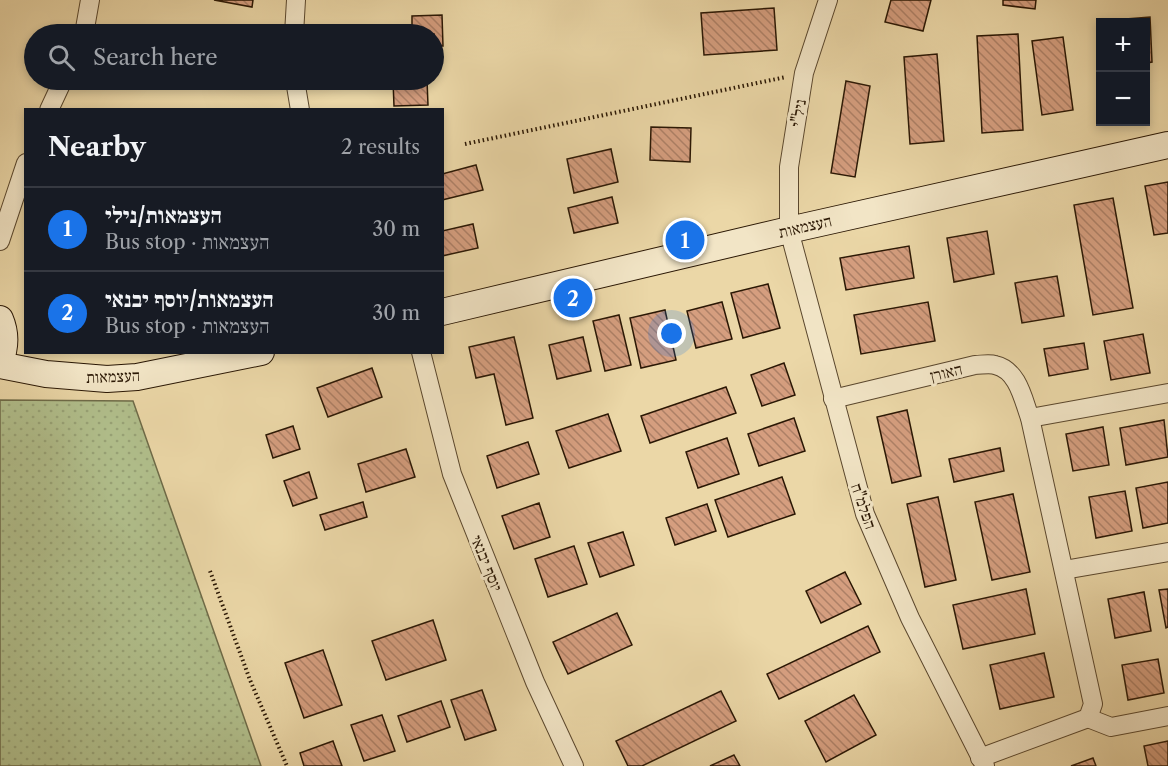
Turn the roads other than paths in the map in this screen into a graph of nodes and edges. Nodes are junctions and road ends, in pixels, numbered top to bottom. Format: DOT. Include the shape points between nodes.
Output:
graph roads {
  1 [pos="90,0"];
  2 [pos="296,0"];
  3 [pos="828,0"];
  4 [pos="86,24"];
  5 [pos="295,24"];
  6 [pos="58,90"];
  7 [pos="297,90"];
  8 [pos="50,108"];
  9 [pos="300,108"];
  10 [pos="1168,145"];
  11 [pos="24,170"];
  12 [pos="789,230"];
  13 [pos="0,241"];
  14 [pos="444,312"];
  15 [pos="0,319"];
  16 [pos="251,354"];
  17 [pos="422,354"];
  18 [pos="0,363"];
  19 [pos="1168,393"];
  20 [pos="833,399"];
  21 [pos="1030,418"];
  22 [pos="1168,552"];
  23 [pos="1064,570"];
  24 [pos="1168,716"];
  25 [pos="1088,718"];
  26 [pos="982,762"];
  27 [pos="574,766"];
  1 -- 4 [label="street"];
  2 -- 5 [label="street"];
  3 -- 12 [label="street, ניל\"י" via="804,73 789,167"];
  6 -- 8 [label="street"];
  7 -- 9 [label="street"];
  10 -- 12 [label="street, העצמאות"];
  11 -- 13 [label="street"];
  12 -- 14 [label="street, העצמאות"];
  12 -- 20 [label="street, הפלמ\"ח"];
  15 -- 18 [label="street" via="5,336"];
  16 -- 18 [label="street, העצמאות" via="137,377 108,379 46,374"];
  17 -- 27 [label="street, יוסף יבנאי" via="452,474"];
  19 -- 21 [label="street"];
  20 -- 21 [label="street, האורן" via="975,364 995,364 1010,374 1020,388"];
  20 -- 26 [label="street, הפלמ\"ח" via="865,514 910,618"];
  21 -- 23 [label="street, האורן"];
  22 -- 23 [label="street"];
  23 -- 25 [label="street, האורן" via="1093,704"];
  24 -- 25 [label="street" via="1111,727"];
  25 -- 26 [label="street"];
}
